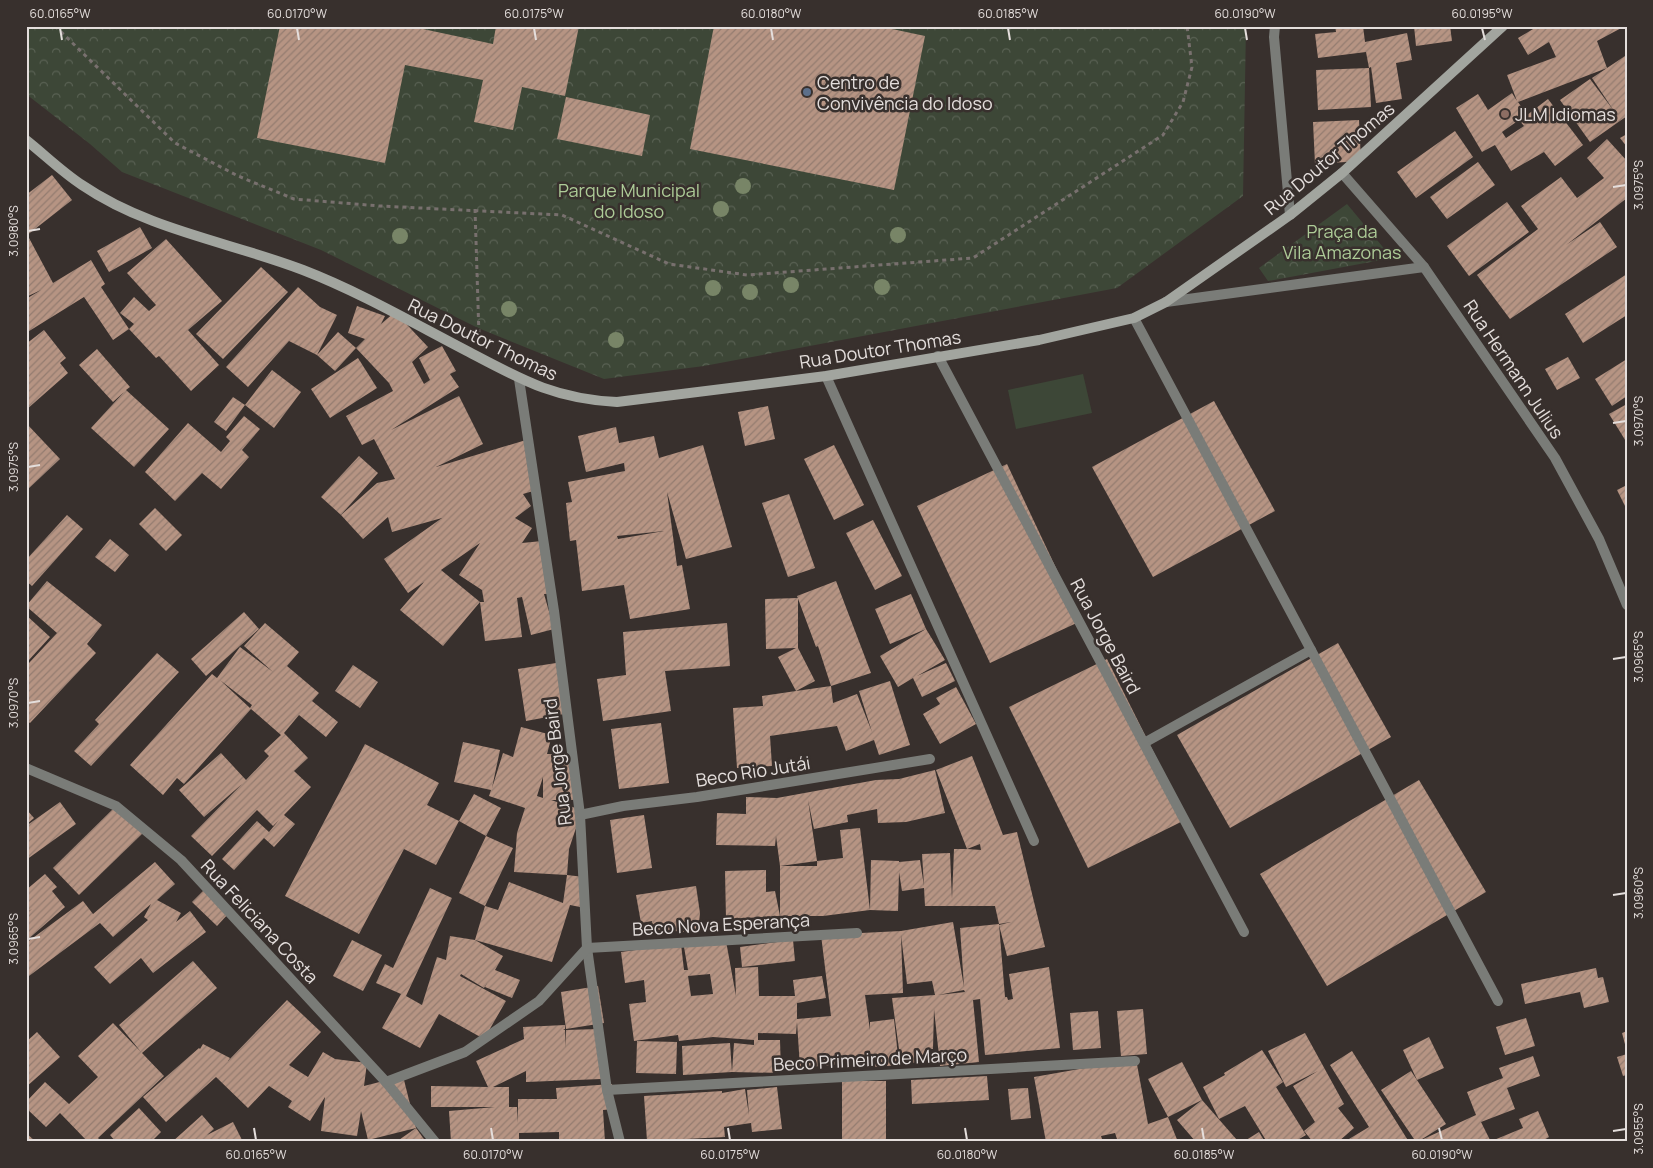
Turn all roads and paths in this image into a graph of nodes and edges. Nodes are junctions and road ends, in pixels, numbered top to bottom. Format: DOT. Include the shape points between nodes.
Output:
graph roads {
  1 [pos="55,26"];
  2 [pos="1187,26"];
  3 [pos="1275,26"];
  4 [pos="1503,26"];
  5 [pos="26,140"];
  6 [pos="1342,173"];
  7 [pos="475,209"];
  8 [pos="1290,215"];
  9 [pos="1424,267"];
  10 [pos="1166,302"];
  11 [pos="1134,318"];
  12 [pos="938,356"];
  13 [pos="479,358"];
  14 [pos="826,376"];
  15 [pos="519,379"];
  16 [pos="1627,605"];
  17 [pos="1311,650"];
  18 [pos="1144,743"];
  19 [pos="930,759"];
  20 [pos="26,768"];
  21 [pos="580,815"];
  22 [pos="1034,841"];
  23 [pos="1244,932"];
  24 [pos="857,933"];
  25 [pos="587,948"];
  26 [pos="1498,1001"];
  27 [pos="1135,1061"];
  28 [pos="386,1082"];
  29 [pos="607,1090"];
  30 [pos="435,1142"];
  31 [pos="620,1142"];
  1 -- 7 [label="path" via="175,143 238,176 294,199"];
  2 -- 7 [label="path" via="1192,67 1183,102 1163,135 973,258 747,275 670,264 562,215"];
  3 -- 8 [label="street"];
  4 -- 6 [label="street, Rua Doutor Thomas"];
  5 -- 13 [label="street, Rua Doutor Thomas" via="82,185 121,206 178,230 304,270"];
  6 -- 8 [label="street, Rua Doutor Thomas"];
  6 -- 9 [label="street, Rua Hermann Julius"];
  7 -- 13 [label="path"];
  8 -- 10 [label="street, Rua Doutor Thomas"];
  9 -- 10 [label="street, Rua Doutor Thomas"];
  9 -- 16 [label="street, Rua Hermann Julius" via="1555,458 1599,540"];
  10 -- 11 [label="street, Rua Doutor Thomas"];
  11 -- 12 [label="street, Rua Doutor Thomas" via="1038,340"];
  11 -- 17 [label="street"];
  12 -- 14 [label="street, Rua Doutor Thomas"];
  12 -- 18 [label="street, Rua Jorge Baird"];
  13 -- 15 [label="street, Rua Doutor Thomas"];
  14 -- 15 [label="street, Rua Doutor Thomas" via="617,402 587,401"];
  14 -- 22 [label="street"];
  15 -- 21 [label="street, Rua Jorge Baird" via="554,611"];
  17 -- 18 [label="street"];
  17 -- 26 [label="street"];
  18 -- 23 [label="street, Rua Jorge Baird"];
  19 -- 21 [label="street, Beco Rio Jutái"];
  20 -- 28 [label="street, Rua Feliciana Costa" via="116,806 181,860"];
  21 -- 25 [label="street, Rua Jorge Baird"];
  24 -- 25 [label="street, Beco Nova Esperança"];
  25 -- 28 [label="street" via="539,1001 465,1052"];
  25 -- 29 [label="street, Rua Jorge Baird"];
  27 -- 29 [label="street, Beco Primeiro de Março"];
  28 -- 30 [label="street, Rua Feliciana Costa"];
  29 -- 31 [label="street, Rua Jorge Baird"];
}
